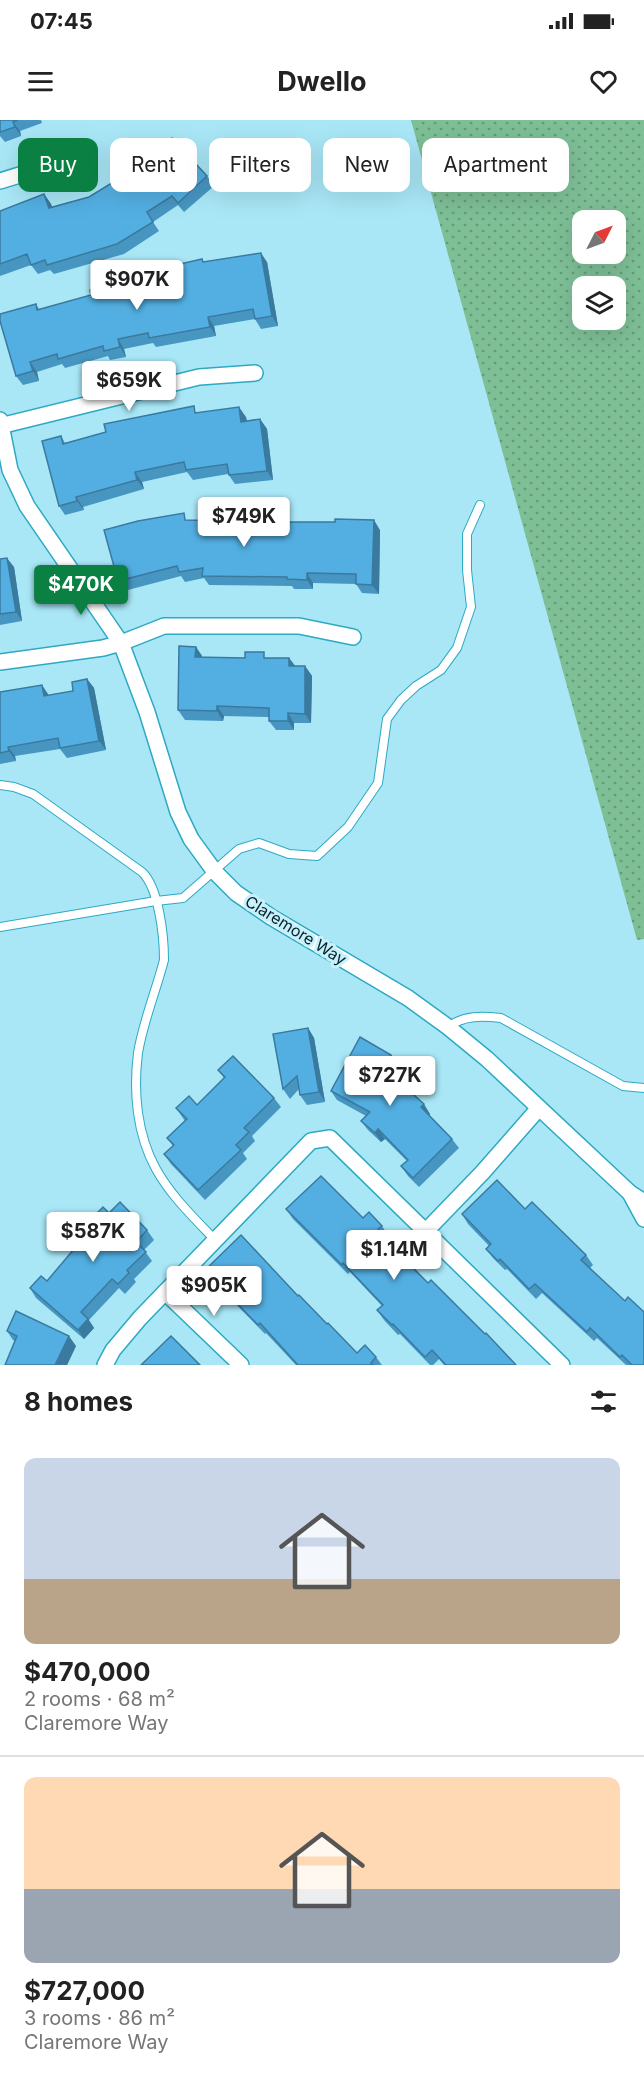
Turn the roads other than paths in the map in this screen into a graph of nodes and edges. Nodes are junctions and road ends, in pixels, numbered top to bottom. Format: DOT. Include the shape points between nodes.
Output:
graph roads {
  1 [pos="18,175"];
  2 [pos="0,181"];
  3 [pos="255,373"];
  4 [pos="1,424"];
  5 [pos="480,505"];
  6 [pos="353,637"];
  7 [pos="121,643"];
  8 [pos="0,662"];
  9 [pos="0,785"];
  10 [pos="215,872"];
  11 [pos="156,901"];
  12 [pos="0,927"];
  13 [pos="448,1028"];
  14 [pos="644,1088"];
  15 [pos="539,1108"];
  16 [pos="630,1193"];
  17 [pos="644,1202"];
  18 [pos="644,1219"];
  19 [pos="425,1232"];
  20 [pos="215,1240"];
  21 [pos="165,1293"];
  22 [pos="105,1365"];
  23 [pos="241,1365"];
  24 [pos="562,1365"];
  1 -- 2 [label="street"];
  3 -- 4 [label="street" via="199,377"];
  4 -- 7 [label="street, Claremore Way" via="10,470 27,506"];
  5 -- 10 [label="lane" via="467,534 471,607 458,648 441,670 401,700 387,719 378,783 348,827 318,856 289,854 259,843 239,849"];
  6 -- 7 [label="street" via="299,626 164,626"];
  7 -- 8 [label="street"];
  7 -- 10 [label="street, Claremore Way" via="178,812 191,839"];
  9 -- 11 [label="lane" via="33,794 142,872 151,883"];
  10 -- 11 [label="lane" via="183,898"];
  10 -- 13 [label="street, Claremore Way" via="271,917 408,998"];
  11 -- 12 [label="lane"];
  11 -- 20 [label="lane" via="164,960 138,1053 135,1092 142,1135 156,1169 181,1204"];
  13 -- 14 [label="lane" via="458,1020 501,1018 623,1086"];
  13 -- 15 [label="street, Claremore Way"];
  15 -- 16 [label="street, Claremore Way"];
  15 -- 19 [label="street"];
  16 -- 17 [label="street, Claremore Way"];
  16 -- 18 [label="street, Claremore Way"];
  19 -- 20 [label="street" via="330,1138 311,1140"];
  19 -- 24 [label="street"];
  20 -- 21 [label="street"];
  21 -- 22 [label="street" via="113,1350"];
  21 -- 23 [label="street"];
}
